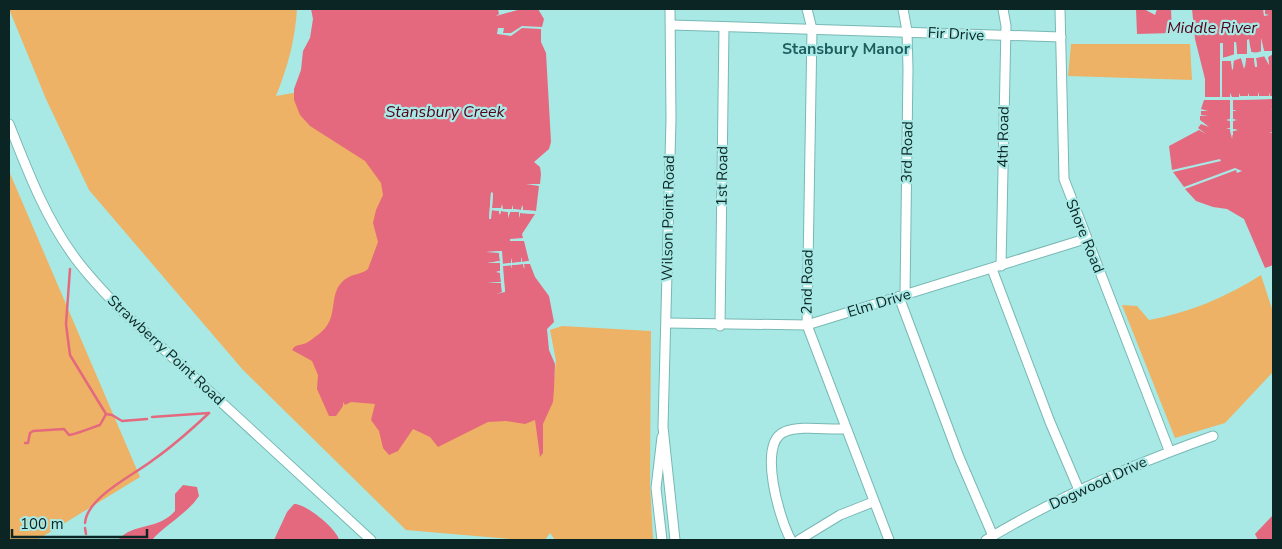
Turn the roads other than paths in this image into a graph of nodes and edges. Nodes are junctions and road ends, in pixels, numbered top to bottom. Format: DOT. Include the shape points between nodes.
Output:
graph roads {
  1 [pos="670,9"];
  2 [pos="808,9"];
  3 [pos="903,9"];
  4 [pos="1002,9"];
  5 [pos="1060,9"];
  6 [pos="671,25"];
  7 [pos="724,27"];
  8 [pos="812,29"];
  9 [pos="906,31"];
  10 [pos="1005,36"];
  11 [pos="1060,36"];
  12 [pos="9,124"];
  13 [pos="1085,239"];
  14 [pos="996,267"];
  15 [pos="902,296"];
  16 [pos="667,323"];
  17 [pos="807,325"];
  18 [pos="720,326"];
  19 [pos="663,427"];
  20 [pos="845,429"];
  21 [pos="1214,436"];
  22 [pos="1169,450"];
  23 [pos="1079,490"];
  24 [pos="872,502"];
  25 [pos="990,538"];
  26 [pos="371,540"];
  27 [pos="662,540"];
  28 [pos="675,540"];
  29 [pos="791,540"];
  30 [pos="799,540"];
  31 [pos="889,540"];
  1 -- 6 [label="street, Wilson Point Road"];
  2 -- 8 [label="street, 2nd Road"];
  3 -- 9 [label="street, 3rd Road"];
  4 -- 10 [label="street, 4th Road"];
  5 -- 11 [label="street, Shore Road"];
  6 -- 7 [label="street, Fir Drive"];
  6 -- 16 [label="street, Wilson Point Road"];
  7 -- 8 [label="street, Fir Drive"];
  7 -- 18 [label="street, 1st Road"];
  8 -- 9 [label="street, Fir Drive"];
  8 -- 17 [label="street, 2nd Road"];
  9 -- 10 [label="street, Fir Drive"];
  9 -- 15 [label="street, 3rd Road" via="908,100"];
  10 -- 11 [label="street, Fir Drive"];
  10 -- 14 [label="street, 4th Road"];
  11 -- 13 [label="street, Shore Road" via="1062,166 1069,198"];
  12 -- 26 [label="street, Strawberry Point Road" via="45,209 91,278 121,310"];
  13 -- 14 [label="street, Elm Drive"];
  13 -- 22 [label="street, Shore Road"];
  14 -- 15 [label="street, Elm Drive"];
  14 -- 23 [label="street, 4th Road" via="1047,415"];
  15 -- 17 [label="street, Elm Drive"];
  15 -- 25 [label="street, 3rd Road"];
  16 -- 18 [label="street, Elm Drive"];
  16 -- 19 [label="street, Wilson Point Road"];
  17 -- 18 [label="street, Elm Drive"];
  17 -- 20 [label="street, 2nd Road"];
  19 -- 27 [label="street, Wilson Point Road" via="656,488"];
  19 -- 28 [label="street, Wilson Point Road"];
  20 -- 24 [label="street, 2nd Road"];
  20 -- 29 [label="street" via="791,430 777,436 773,443 773,481 778,510"];
  21 -- 22 [label="street, Dogwood Drive"];
  22 -- 23 [label="street, Dogwood Drive"];
  23 -- 25 [label="street, Dogwood Drive"];
  24 -- 30 [label="street" via="840,515"];
  24 -- 31 [label="street, 2nd Road"];
}
